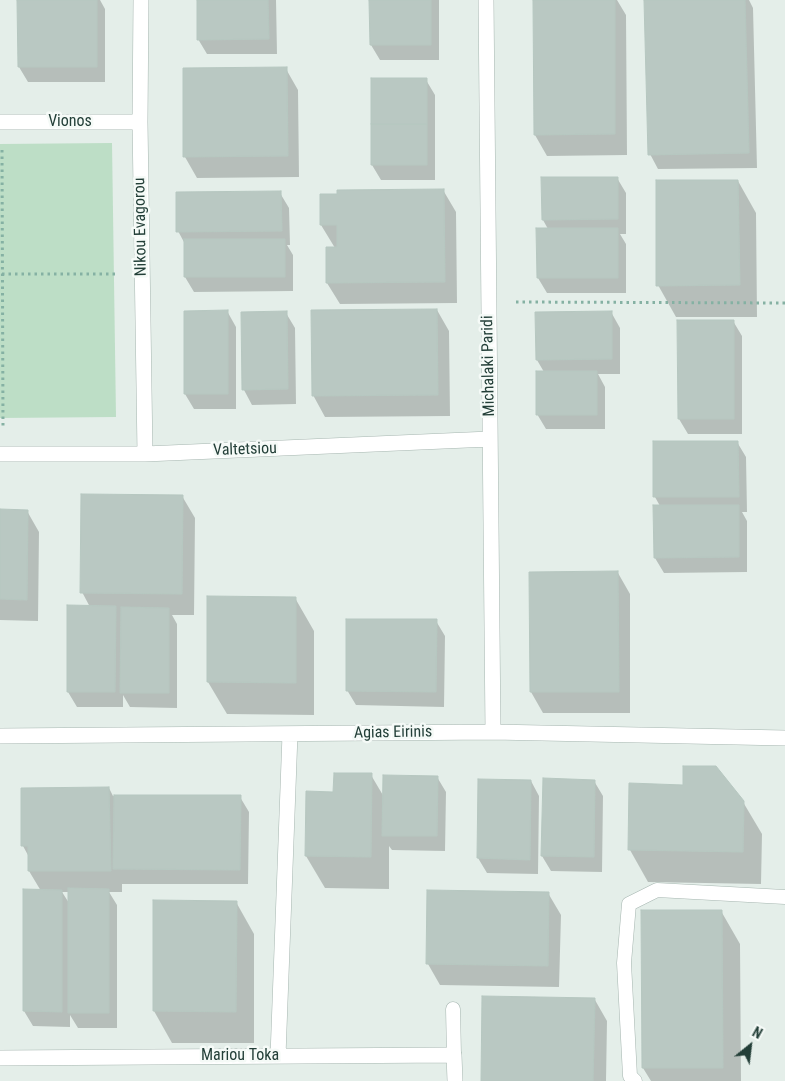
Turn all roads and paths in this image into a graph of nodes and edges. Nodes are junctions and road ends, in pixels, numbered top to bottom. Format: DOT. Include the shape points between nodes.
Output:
graph roads {
  1 [pos="141,0"];
  2 [pos="486,0"];
  3 [pos="1,122"];
  4 [pos="140,122"];
  5 [pos="142,273"];
  6 [pos="1,274"];
  7 [pos="489,302"];
  8 [pos="785,303"];
  9 [pos="490,439"];
  10 [pos="1,454"];
  11 [pos="145,454"];
  12 [pos="493,732"];
  13 [pos="290,734"];
  14 [pos="0,736"];
  15 [pos="785,738"];
  16 [pos="785,896"];
  17 [pos="453,1009"];
  18 [pos="454,1055"];
  19 [pos="278,1056"];
  20 [pos="0,1058"];
  21 [pos="455,1081"];
  22 [pos="635,1081"];
  1 -- 4 [label="street, Nikou Evagorou"];
  2 -- 7 [label="street, Michalaki Paridi"];
  3 -- 4 [label="street, Vionos"];
  3 -- 6 [label="path"];
  4 -- 5 [label="street, Nikou Evagorou"];
  5 -- 6 [label="path"];
  5 -- 11 [label="street, Nikou Evagorou"];
  6 -- 10 [label="path"];
  7 -- 8 [label="path"];
  7 -- 9 [label="street, Michalaki Paridi"];
  9 -- 11 [label="street, Valtetsiou"];
  9 -- 12 [label="street, Michalaki Paridi"];
  10 -- 11 [label="street, Valtetsiou"];
  12 -- 13 [label="street, Agias Eirinis"];
  12 -- 15 [label="street, Agias Eirinis"];
  13 -- 14 [label="street, Agias Eirinis"];
  13 -- 19 [label="street"];
  16 -- 22 [label="lane" via="657,890 629,904 624,963 630,1076"];
  17 -- 18 [label="lane"];
  18 -- 19 [label="street, Mariou Toka"];
  18 -- 21 [label="street"];
  19 -- 20 [label="street, Mariou Toka"];
}
